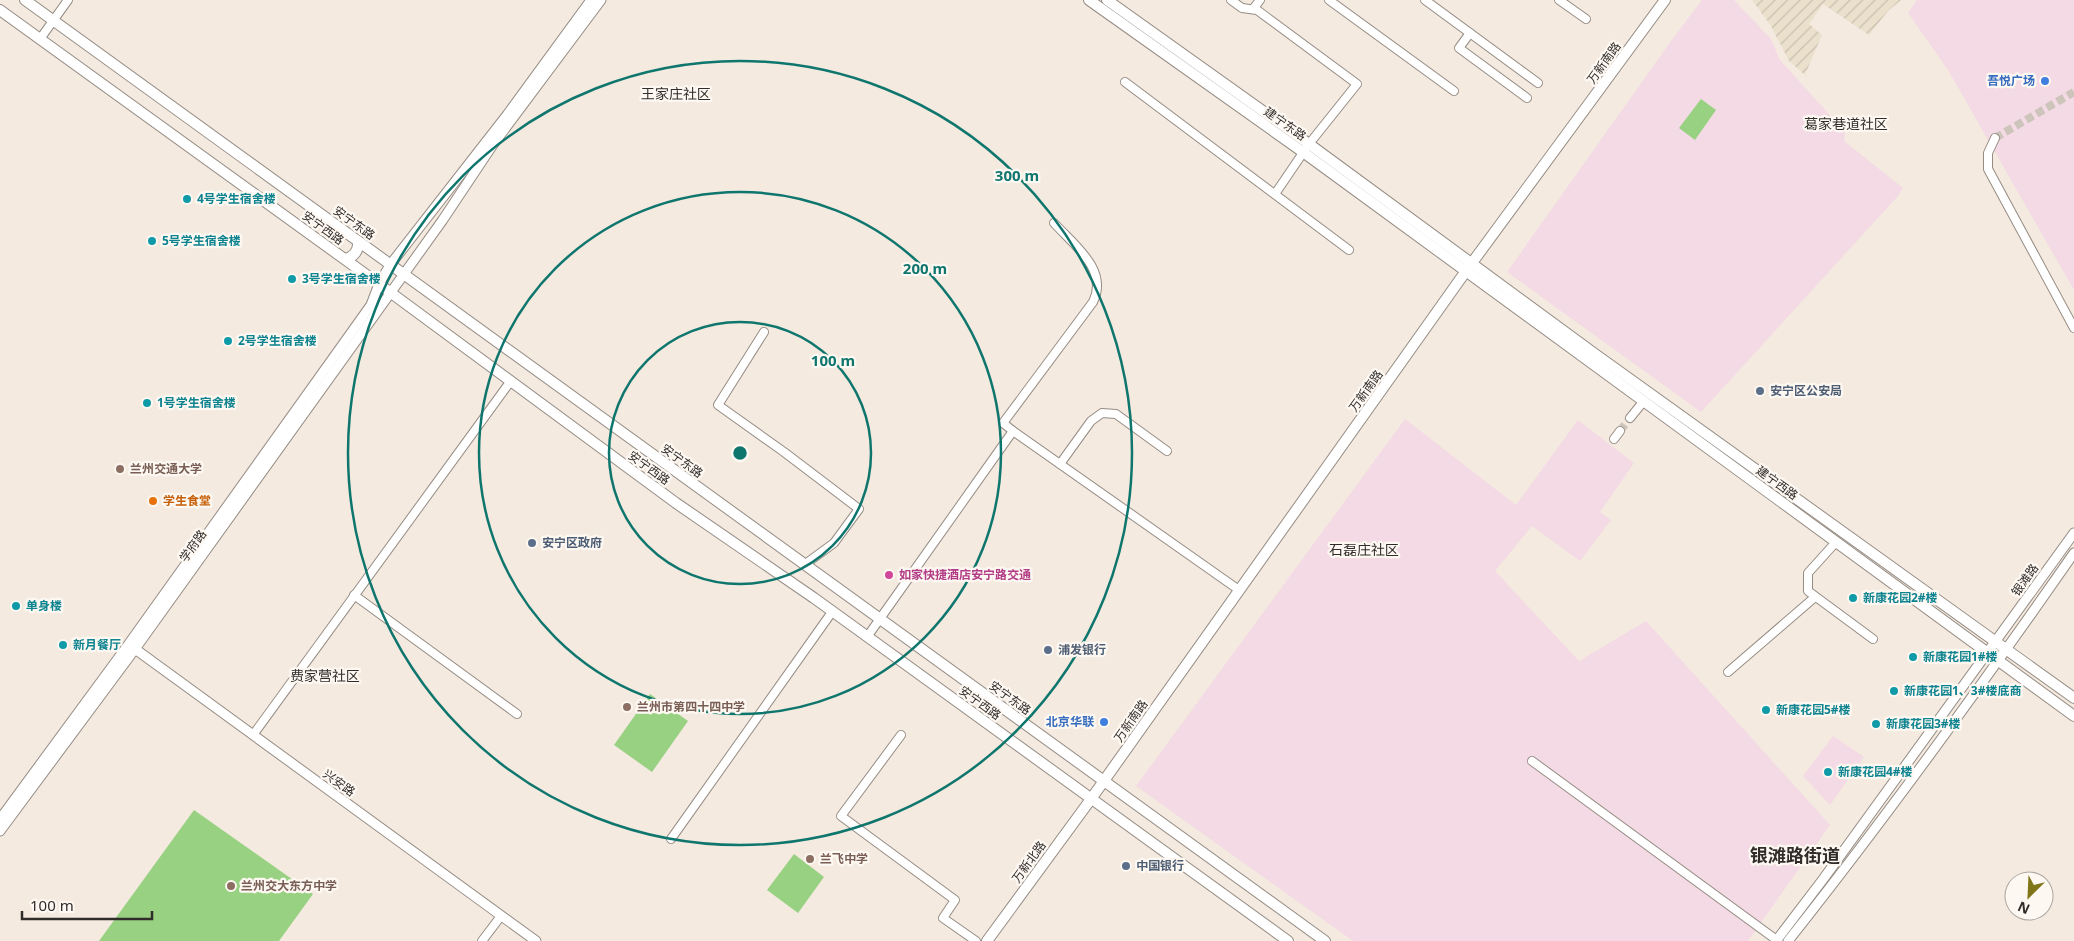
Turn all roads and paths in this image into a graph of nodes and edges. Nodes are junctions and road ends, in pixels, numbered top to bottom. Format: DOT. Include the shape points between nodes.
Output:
graph roads {
  1 [pos="25,0"];
  2 [pos="68,0"];
  3 [pos="591,0"];
  4 [pos="601,0"];
  5 [pos="1089,0"];
  6 [pos="1107,0"];
  7 [pos="1231,0"];
  8 [pos="1260,0"];
  9 [pos="1329,0"];
  10 [pos="1425,0"];
  11 [pos="1560,0"];
  12 [pos="1666,0"];
  13 [pos="1253,9"];
  14 [pos="0,10"];
  15 [pos="1586,19"];
  16 [pos="52,20"];
  17 [pos="1470,33"];
  18 [pos="40,38"];
  19 [pos="1125,82"];
  20 [pos="1538,83"];
  21 [pos="1454,91"];
  22 [pos="1527,98"];
  23 [pos="1995,138"];
  24 [pos="1306,148"];
  25 [pos="1275,194"];
  26 [pos="1054,223"];
  27 [pos="358,241"];
  28 [pos="1349,250"];
  29 [pos="345,259"];
  30 [pos="390,265"];
  31 [pos="1469,267"];
  32 [pos="403,274"];
  33 [pos="379,284"];
  34 [pos="390,292"];
  35 [pos="2074,328"];
  36 [pos="764,332"];
  37 [pos="510,382"];
  38 [pos="1643,402"];
  39 [pos="1630,418"];
  40 [pos="1013,431"];
  41 [pos="1620,431"];
  42 [pos="1614,439"];
  43 [pos="1167,451"];
  44 [pos="1060,464"];
  45 [pos="2074,533"];
  46 [pos="1836,542"];
  47 [pos="2074,553"];
  48 [pos="804,565"];
  49 [pos="1239,590"];
  50 [pos="354,595"];
  51 [pos="1815,597"];
  52 [pos="832,612"];
  53 [pos="880,619"];
  54 [pos="867,637"];
  55 [pos="1873,639"];
  56 [pos="1996,641"];
  57 [pos="131,647"];
  58 [pos="2007,649"];
  59 [pos="1988,653"];
  60 [pos="1998,661"];
  61 [pos="1728,672"];
  62 [pos="2074,698"];
  63 [pos="517,714"];
  64 [pos="2074,716"];
  65 [pos="253,735"];
  66 [pos="901,735"];
  67 [pos="1532,762"];
  68 [pos="1104,781"];
  69 [pos="1091,799"];
  70 [pos="0,819"];
  71 [pos="0,831"];
  72 [pos="671,839"];
  73 [pos="501,916"];
  74 [pos="482,941"];
  75 [pos="536,941"];
  76 [pos="976,941"];
  77 [pos="987,941"];
  78 [pos="1288,941"];
  79 [pos="1325,941"];
  80 [pos="1777,941"];
  81 [pos="1788,941"];
  1 -- 16 [label="main road, 安宁东路"];
  2 -- 16 [label="street"];
  3 -- 30 [label="street, 学府路" via="507,115"];
  4 -- 32 [label="street, 学府路" via="492,146"];
  5 -- 24 [label="main road, 建宁东路"];
  6 -- 24 [label="main road, 建宁东路"];
  7 -- 13 [label="street" via="1242,8"];
  8 -- 13 [label="street"];
  9 -- 21 [label="street"];
  10 -- 17 [label="street"];
  11 -- 15 [label="street"];
  12 -- 31 [label="main road, 万新南路"];
  13 -- 24 [label="street" via="1357,84"];
  14 -- 18 [label="main road, 安宁西路"];
  16 -- 18 [label="street"];
  16 -- 27 [label="main road, 安宁东路"];
  17 -- 20 [label="street"];
  17 -- 22 [label="street" via="1459,48"];
  18 -- 29 [label="main road, 安宁西路"];
  19 -- 25 [label="street"];
  23 -- 35 [label="street" via="1988,153 1988,169"];
  24 -- 25 [label="street"];
  24 -- 31 [label="main road, 建宁东路"];
  25 -- 28 [label="street"];
  26 -- 40 [label="street" via="1096,272 1098,292 1003,423"];
  27 -- 29 [label="main road" via="356,252"];
  27 -- 30 [label="main road, 安宁东路"];
  29 -- 33 [label="main road, 安宁西路"];
  30 -- 32 [label="main road, 安宁东路"];
  30 -- 33 [label="street, 学府路"];
  31 -- 38 [label="main road, 建宁西路"];
  31 -- 49 [label="main road, 万新南路"];
  31 -- 56 [label="main road, 建宁西路"];
  32 -- 34 [label="street, 学府路"];
  32 -- 48 [label="main road, 安宁东路"];
  33 -- 34 [label="main road, 安宁西路"];
  33 -- 57 [label="street, 学府路" via="371,305"];
  34 -- 37 [label="main road, 安宁西路"];
  34 -- 57 [label="street, 学府路"];
  36 -- 48 [label="street" via="718,405 859,510 834,543"];
  37 -- 50 [label="street"];
  37 -- 52 [label="main road, 安宁西路"];
  38 -- 39 [label="street"];
  38 -- 46 [label="main road, 建宁西路"];
  40 -- 44 [label="street"];
  40 -- 53 [label="street"];
  41 -- 42 [label="street"];
  43 -- 44 [label="street" via="1116,414 1102,413 1091,421"];
  44 -- 49 [label="street"];
  45 -- 56 [label="street, 银滩路"];
  46 -- 51 [label="street" via="1808,573 1808,591"];
  46 -- 59 [label="main road, 建宁西路"];
  47 -- 58 [label="street, 银滩路"];
  48 -- 53 [label="main road, 安宁东路"];
  49 -- 68 [label="main road, 万新南路"];
  50 -- 63 [label="street"];
  50 -- 65 [label="street"];
  51 -- 55 [label="street"];
  51 -- 61 [label="street"];
  52 -- 54 [label="main road, 安宁西路"];
  52 -- 72 [label="street"];
  53 -- 54 [label="street"];
  53 -- 68 [label="main road, 安宁东路"];
  54 -- 69 [label="main road, 安宁西路"];
  56 -- 58 [label="main road, 建宁西路"];
  56 -- 59 [label="street, 银滩路"];
  57 -- 65 [label="street, 兴安路"];
  57 -- 70 [label="street, 学府路"];
  57 -- 71 [label="street, 学府路"];
  58 -- 60 [label="street, 银滩路"];
  58 -- 62 [label="main road, 建宁西路"];
  59 -- 60 [label="main road, 建宁西路"];
  59 -- 80 [label="street, 银滩路"];
  60 -- 64 [label="main road, 建宁西路"];
  60 -- 81 [label="street, 银滩路"];
  65 -- 73 [label="street, 兴安路"];
  66 -- 76 [label="street" via="841,816 955,900 944,918"];
  67 -- 80 [label="street"];
  68 -- 69 [label="main road, 万新南路"];
  68 -- 79 [label="main road, 安宁东路"];
  69 -- 77 [label="main road, 万新北路"];
  69 -- 78 [label="main road, 安宁西路"];
  73 -- 74 [label="street"];
  73 -- 75 [label="street, 兴安路"];
}
